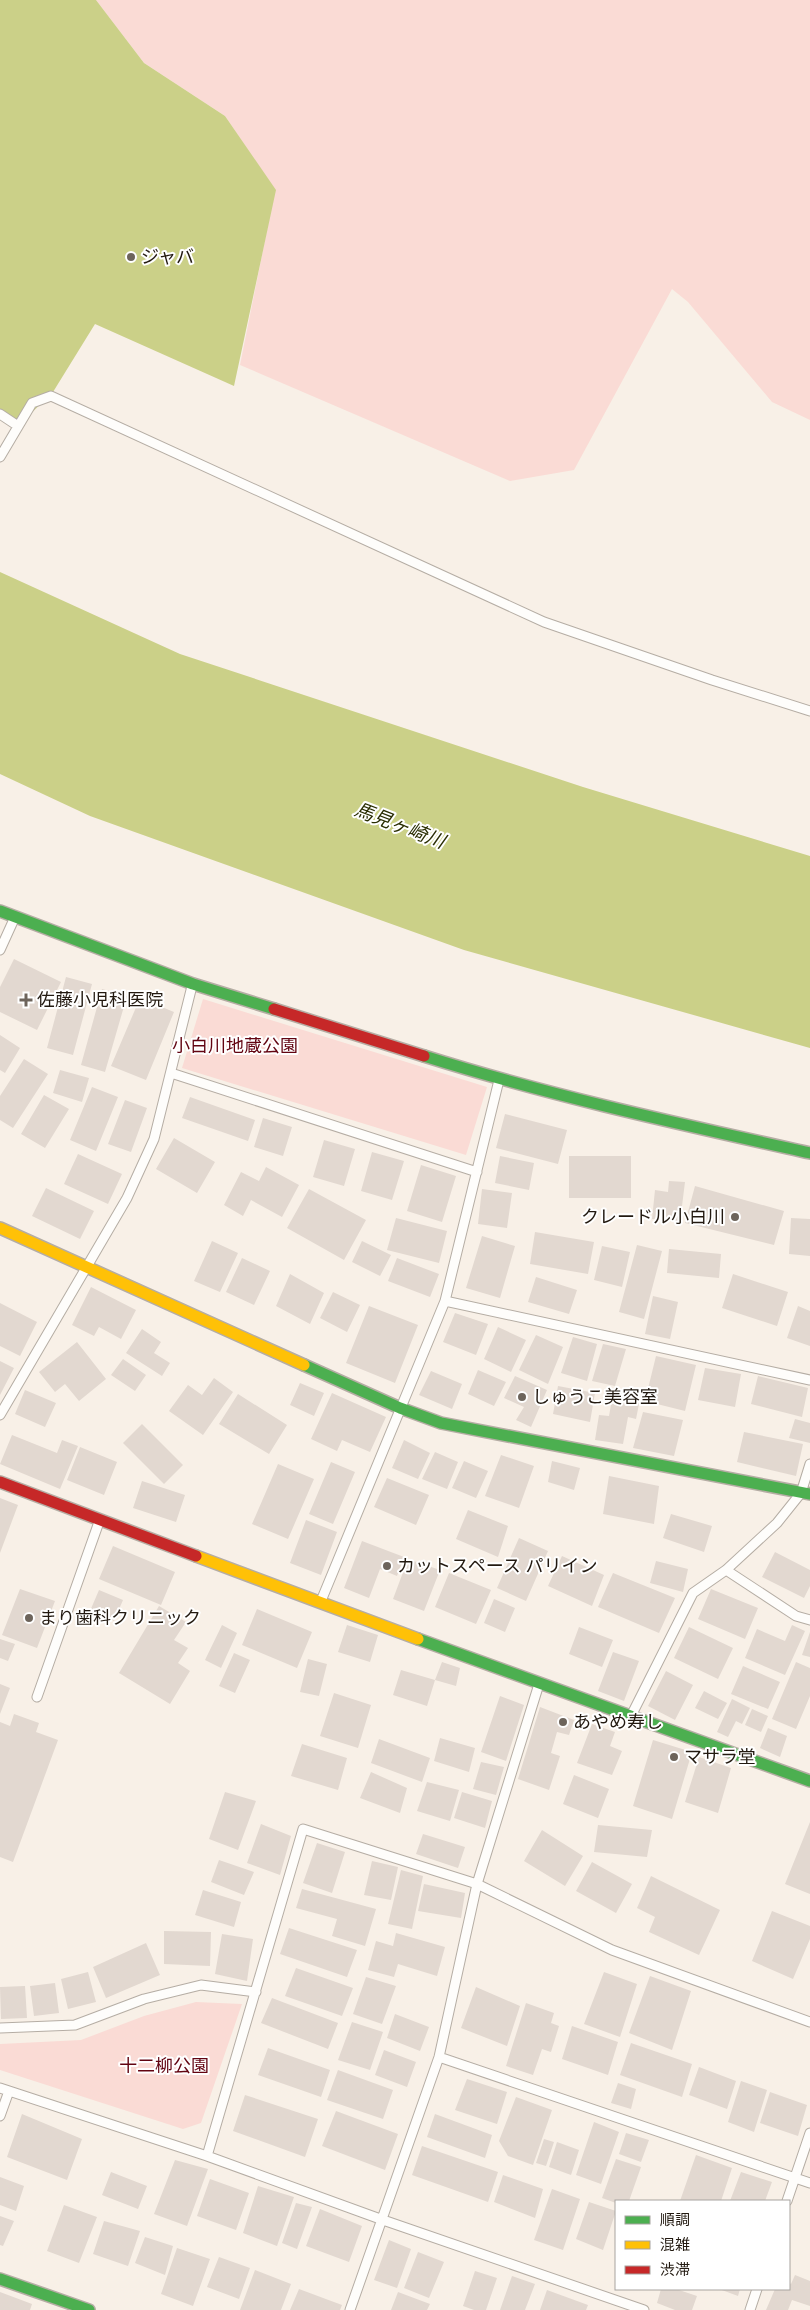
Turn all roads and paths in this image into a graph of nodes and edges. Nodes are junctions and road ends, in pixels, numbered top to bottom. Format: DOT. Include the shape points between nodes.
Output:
graph roads {
  1 [pos="0,414"];
  2 [pos="18,426"];
  3 [pos="0,457"];
  4 [pos="810,711"];
  5 [pos="0,911"];
  6 [pos="15,917"];
  7 [pos="0,950"];
  8 [pos="193,984"];
  9 [pos="171,1073"];
  10 [pos="500,1080"];
  11 [pos="810,1153"];
  12 [pos="477,1172"];
  13 [pos="0,1228"];
  14 [pos="87,1266"];
  15 [pos="445,1301"];
  16 [pos="810,1380"];
  17 [pos="400,1408"];
  18 [pos="0,1415"];
  19 [pos="810,1464"];
  20 [pos="0,1482"];
  21 [pos="806,1494"];
  22 [pos="100,1520"];
  23 [pos="726,1570"];
  24 [pos="320,1603"];
  25 [pos="810,1620"];
  26 [pos="540,1681"];
  27 [pos="36,1697"];
  28 [pos="631,1716"];
  29 [pos="810,1781"];
  30 [pos="477,1884"];
  31 [pos="256,1992"];
  32 [pos="810,2022"];
  33 [pos="0,2028"];
  34 [pos="439,2057"];
  35 [pos="4,2090"];
  36 [pos="0,2116"];
  37 [pos="810,2133"];
  38 [pos="207,2156"];
  39 [pos="795,2178"];
  40 [pos="810,2183"];
  41 [pos="787,2200"];
  42 [pos="383,2220"];
  43 [pos="0,2279"];
  44 [pos="757,2290"];
  45 [pos="88,2310"];
  46 [pos="350,2310"];
  47 [pos="644,2310"];
  48 [pos="750,2310"];
  1 -- 2 [label="lane"];
  2 -- 3 [label="lane"];
  2 -- 4 [label="lane" via="32,403 51,396 544,622"];
  5 -- 6 [label="street"];
  6 -- 7 [label="lane"];
  6 -- 8 [label="street"];
  8 -- 9 [label="lane"];
  8 -- 10 [label="street"];
  9 -- 12 [label="lane"];
  9 -- 14 [label="lane" via="154,1139 127,1198"];
  10 -- 11 [label="street" via="610,1110"];
  10 -- 12 [label="lane"];
  12 -- 15 [label="lane"];
  13 -- 14 [label="street"];
  14 -- 17 [label="street"];
  14 -- 18 [label="lane"];
  15 -- 16 [label="lane"];
  15 -- 17 [label="lane"];
  17 -- 21 [label="street" via="441,1423"];
  17 -- 24 [label="lane"];
  19 -- 21 [label="lane"];
  20 -- 22 [label="street"];
  21 -- 23 [label="lane"];
  22 -- 24 [label="street"];
  22 -- 27 [label="lane"];
  23 -- 25 [label="lane" via="796,1616"];
  23 -- 28 [label="lane" via="693,1593"];
  24 -- 26 [label="street"];
  26 -- 28 [label="street"];
  26 -- 30 [label="lane"];
  28 -- 29 [label="street"];
  30 -- 31 [label="lane" via="303,1828"];
  30 -- 32 [label="lane" via="612,1950"];
  30 -- 34 [label="lane"];
  31 -- 33 [label="lane" via="201,1985 144,1999 75,2025"];
  31 -- 38 [label="lane"];
  34 -- 39 [label="lane"];
  34 -- 42 [label="lane"];
  35 -- 36 [label="lane"];
  35 -- 38 [label="lane"];
  37 -- 39 [label="lane"];
  38 -- 42 [label="lane"];
  39 -- 40 [label="lane"];
  39 -- 41 [label="lane"];
  42 -- 46 [label="lane"];
  42 -- 47 [label="lane"];
  43 -- 45 [label="street"];
  44 -- 48 [label="lane"];
}
